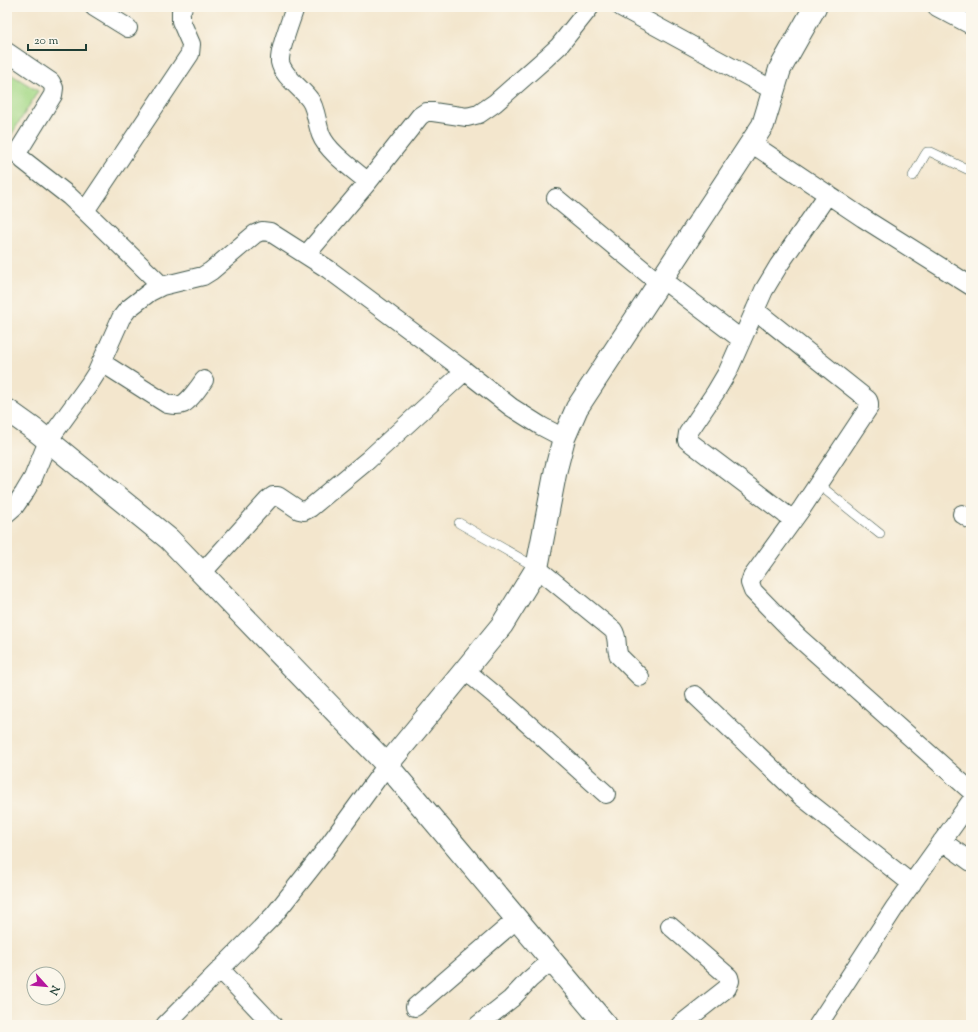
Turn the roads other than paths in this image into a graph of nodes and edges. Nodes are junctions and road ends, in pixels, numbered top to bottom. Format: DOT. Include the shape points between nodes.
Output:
graph roads {
  1 [pos="94,7"];
  2 [pos="183,7"];
  3 [pos="295,7"];
  4 [pos="590,7"];
  5 [pos="621,7"];
  6 [pos="815,7"];
  7 [pos="941,8"];
  8 [pos="971,25"];
  9 [pos="128,28"];
  10 [pos="7,52"];
  11 [pos="773,90"];
  12 [pos="751,143"];
  13 [pos="971,171"];
  14 [pos="913,176"];
  15 [pos="368,182"];
  16 [pos="828,194"];
  17 [pos="556,198"];
  18 [pos="85,211"];
  19 [pos="306,255"];
  20 [pos="660,281"];
  21 [pos="162,286"];
  22 [pos="971,286"];
  23 [pos="755,310"];
  24 [pos="742,340"];
  25 [pos="101,362"];
  26 [pos="465,371"];
  27 [pos="204,380"];
  28 [pos="7,410"];
  29 [pos="564,438"];
  30 [pos="48,441"];
  31 [pos="818,484"];
  32 [pos="7,513"];
  33 [pos="792,520"];
  34 [pos="459,523"];
  35 [pos="880,534"];
  36 [pos="537,568"];
  37 [pos="202,573"];
  38 [pos="465,670"];
  39 [pos="640,677"];
  40 [pos="695,695"];
  41 [pos="387,765"];
  42 [pos="971,791"];
  43 [pos="606,794"];
  44 [pos="971,801"];
  45 [pos="942,841"];
  46 [pos="971,862"];
  47 [pos="912,884"];
  48 [pos="517,920"];
  49 [pos="670,926"];
  50 [pos="551,961"];
  51 [pos="220,969"];
  52 [pos="415,1007"];
  53 [pos="165,1025"];
  54 [pos="273,1025"];
  55 [pos="478,1025"];
  56 [pos="606,1025"];
  57 [pos="680,1025"];
  58 [pos="818,1025"];
  1 -- 9 [label="street"];
  2 -- 18 [label="street" via="181,21 191,44 190,54"];
  3 -- 15 [label="street" via="280,54 283,71 311,101 324,142"];
  4 -- 15 [label="street" via="559,46 479,114 467,117 426,112 420,116"];
  5 -- 11 [label="street"];
  6 -- 11 [label="street" via="780,69"];
  7 -- 8 [label="street"];
  10 -- 18 [label="street" via="50,82 54,88 53,95 19,150 19,155"];
  11 -- 12 [label="street" via="763,125"];
  12 -- 16 [label="street"];
  12 -- 20 [label="street"];
  13 -- 14 [label="lane" via="927,152"];
  15 -- 19 [label="street"];
  16 -- 22 [label="street"];
  16 -- 23 [label="street" via="764,290"];
  17 -- 20 [label="street"];
  18 -- 21 [label="street"];
  19 -- 21 [label="street" via="270,232 262,231 254,234 204,276"];
  19 -- 26 [label="street"];
  20 -- 24 [label="street"];
  20 -- 29 [label="street" via="577,408"];
  21 -- 25 [label="street" via="128,309 121,318"];
  23 -- 24 [label="street"];
  23 -- 31 [label="street" via="870,403"];
  24 -- 33 [label="street" via="728,371 688,433 687,440"];
  25 -- 27 [label="street" via="167,404 182,405"];
  25 -- 30 [label="street" via="90,383"];
  26 -- 29 [label="street" via="511,408"];
  26 -- 37 [label="street" via="368,460 310,508 299,510 278,496 273,496"];
  28 -- 30 [label="street"];
  29 -- 36 [label="street"];
  30 -- 32 [label="street" via="33,478"];
  30 -- 37 [label="street" via="169,539"];
  31 -- 33 [label="street"];
  31 -- 35 [label="lane"];
  33 -- 42 [label="street" via="752,577 750,583 753,591 799,638"];
  34 -- 36 [label="lane"];
  36 -- 38 [label="street" via="502,625"];
  36 -- 39 [label="street" via="616,633 618,656"];
  37 -- 41 [label="street"];
  38 -- 41 [label="street"];
  38 -- 43 [label="street"];
  40 -- 47 [label="street" via="802,797"];
  41 -- 48 [label="street"];
  41 -- 51 [label="street" via="274,915"];
  44 -- 45 [label="street"];
  45 -- 46 [label="street"];
  45 -- 47 [label="street"];
  47 -- 58 [label="street"];
  48 -- 50 [label="street"];
  48 -- 52 [label="street"];
  49 -- 57 [label="street" via="730,981 727,988"];
  50 -- 55 [label="street" via="511,999"];
  50 -- 56 [label="street"];
  51 -- 53 [label="street"];
  51 -- 54 [label="street"];
}
